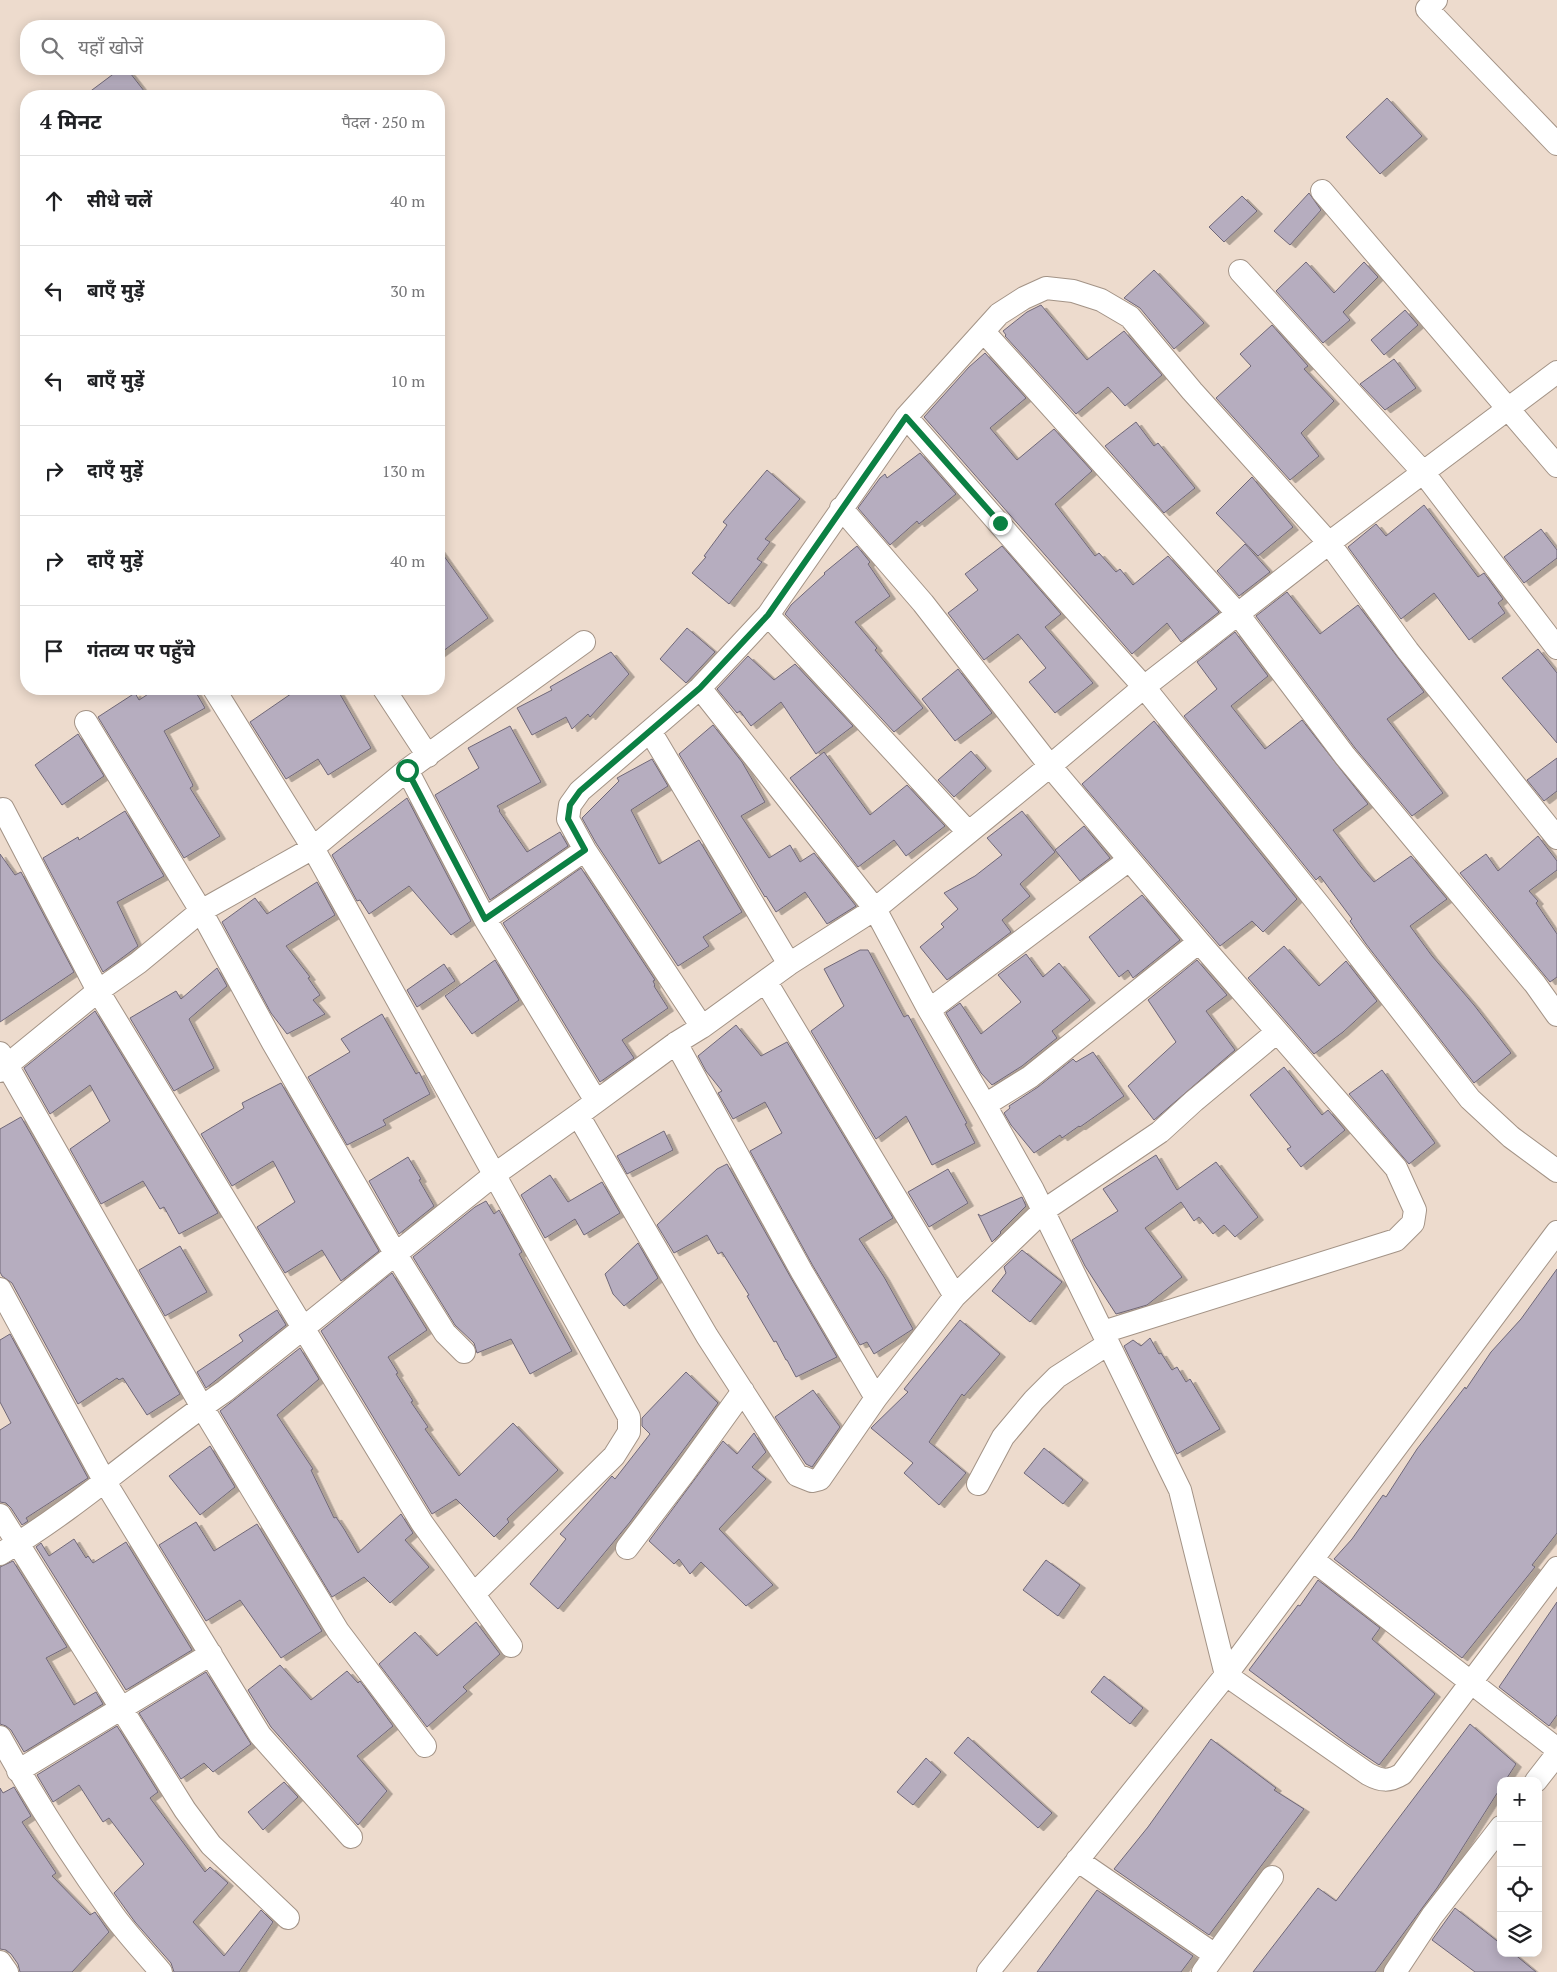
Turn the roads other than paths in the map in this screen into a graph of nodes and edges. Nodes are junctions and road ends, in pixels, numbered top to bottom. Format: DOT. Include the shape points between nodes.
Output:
graph roads {
  1 [pos="1436,0"];
  2 [pos="1557,144"];
  3 [pos="1322,191"];
  4 [pos="1240,271"];
  5 [pos="984,332"];
  6 [pos="1557,372"];
  7 [pos="1507,408"];
  8 [pos="906,417"];
  9 [pos="1557,466"];
  10 [pos="1423,472"];
  11 [pos="841,508"];
  12 [pos="1328,543"];
  13 [pos="1238,614"];
  14 [pos="768,615"];
  15 [pos="584,642"];
  16 [pos="1557,648"];
  17 [pos="1144,687"];
  18 [pos="700,688"];
  19 [pos="218,695"];
  20 [pos="388,695"];
  21 [pos="86,722"];
  22 [pos="650,731"];
  23 [pos="428,756"];
  24 [pos="1050,766"];
  25 [pos="407,770"];
  26 [pos="3,809"];
  27 [pos="968,832"];
  28 [pos="1557,838"];
  29 [pos="313,848"];
  30 [pos="585,850"];
  31 [pos="1128,860"];
  32 [pos="875,909"];
  33 [pos="201,911"];
  34 [pos="485,919"];
  35 [pos="1199,942"];
  36 [pos="789,964"];
  37 [pos="766,982"];
  38 [pos="98,991"];
  39 [pos="929,1010"];
  40 [pos="1557,1015"];
  41 [pos="702,1027"];
  42 [pos="1277,1032"];
  43 [pos="676,1043"];
  44 [pos="2,1063"];
  45 [pos="596,1101"];
  46 [pos="985,1105"];
  47 [pos="578,1115"];
  48 [pos="1557,1171"];
  49 [pos="494,1174"];
  50 [pos="1043,1211"];
  51 [pos="1557,1232"];
  52 [pos="395,1253"];
  53 [pos="0,1289"];
  54 [pos="955,1296"];
  55 [pos="303,1328"];
  56 [pos="1105,1338"];
  57 [pos="464,1352"];
  58 [pos="742,1391"];
  59 [pos="876,1398"];
  60 [pos="202,1407"];
  61 [pos="105,1482"];
  62 [pos="978,1484"];
  63 [pos="0,1515"];
  64 [pos="627,1548"];
  65 [pos="8,1549"];
  66 [pos="1313,1560"];
  67 [pos="1557,1568"];
  68 [pos="474,1594"];
  69 [pos="511,1646"];
  70 [pos="210,1654"];
  71 [pos="1226,1675"];
  72 [pos="1472,1681"];
  73 [pos="121,1708"];
  74 [pos="0,1738"];
  75 [pos="425,1746"];
  76 [pos="1557,1749"];
  77 [pos="1557,1754"];
  78 [pos="18,1771"];
  79 [pos="1539,1777"];
  80 [pos="1497,1832"];
  81 [pos="351,1837"];
  82 [pos="1078,1860"];
  83 [pos="1272,1877"];
  84 [pos="288,1918"];
  85 [pos="0,1962"];
  86 [pos="1209,1963"];
  87 [pos="7,1972"];
  88 [pos="161,1972"];
  89 [pos="988,1972"];
  90 [pos="1395,1972"];
  1 -- 2 [label="street" via="1427,9"];
  3 -- 7 [label="street"];
  4 -- 10 [label="street"];
  5 -- 8 [label="street"];
  5 -- 12 [label="street" via="999,314 1046,288 1073,291 1101,300 1130,317"];
  5 -- 13 [label="street"];
  6 -- 7 [label="street"];
  7 -- 9 [label="street"];
  7 -- 10 [label="street"];
  8 -- 11 [label="street"];
  8 -- 17 [label="street"];
  10 -- 12 [label="street"];
  10 -- 16 [label="street"];
  11 -- 14 [label="street"];
  11 -- 24 [label="street" via="923,603"];
  12 -- 13 [label="street"];
  12 -- 28 [label="street" via="1408,651"];
  13 -- 17 [label="street"];
  13 -- 40 [label="street" via="1345,756 1535,984"];
  14 -- 18 [label="street"];
  14 -- 27 [label="street"];
  15 -- 23 [label="street"];
  17 -- 24 [label="street"];
  17 -- 48 [label="street" via="1470,1099 1511,1137"];
  18 -- 22 [label="street"];
  18 -- 32 [label="street"];
  19 -- 29 [label="street"];
  20 -- 23 [label="street"];
  21 -- 33 [label="street"];
  22 -- 30 [label="street" via="580,791 570,805 568,819"];
  22 -- 36 [label="street"];
  23 -- 25 [label="street"];
  24 -- 27 [label="street"];
  24 -- 31 [label="street"];
  25 -- 29 [label="street"];
  25 -- 34 [label="street"];
  26 -- 38 [label="street"];
  27 -- 32 [label="street"];
  29 -- 33 [label="street"];
  29 -- 49 [label="street"];
  30 -- 34 [label="street"];
  30 -- 41 [label="street"];
  31 -- 35 [label="street"];
  31 -- 39 [label="street"];
  32 -- 36 [label="street"];
  32 -- 39 [label="street"];
  33 -- 38 [label="street"];
  33 -- 52 [label="street"];
  34 -- 45 [label="street"];
  35 -- 42 [label="street"];
  35 -- 46 [label="street" via="1030,1077"];
  36 -- 37 [label="street"];
  37 -- 41 [label="street"];
  37 -- 54 [label="street"];
  38 -- 44 [label="street"];
  38 -- 55 [label="street"];
  39 -- 46 [label="street"];
  41 -- 43 [label="street"];
  42 -- 50 [label="street" via="1160,1132"];
  42 -- 56 [label="street" via="1396,1168 1415,1210 1414,1223 1396,1240"];
  43 -- 45 [label="street"];
  43 -- 59 [label="street" via="802,1272"];
  44 -- 60 [label="street"];
  45 -- 47 [label="street"];
  46 -- 50 [label="street"];
  47 -- 49 [label="street"];
  47 -- 58 [label="street"];
  49 -- 52 [label="street"];
  49 -- 68 [label="street" via="629,1417 629,1432 614,1456"];
  50 -- 54 [label="street"];
  50 -- 56 [label="street"];
  51 -- 66 [label="street"];
  52 -- 55 [label="street"];
  52 -- 57 [label="street" via="445,1333"];
  53 -- 61 [label="street"];
  54 -- 59 [label="street"];
  55 -- 60 [label="street"];
  55 -- 68 [label="street" via="422,1523"];
  56 -- 62 [label="street" via="1034,1400 1003,1437"];
  56 -- 71 [label="street" via="1180,1490"];
  58 -- 59 [label="street" via="797,1475 812,1481 820,1479"];
  58 -- 64 [label="street"];
  60 -- 61 [label="street"];
  60 -- 75 [label="street" via="338,1631"];
  61 -- 65 [label="street"];
  61 -- 70 [label="street"];
  63 -- 65 [label="street"];
  65 -- 73 [label="street"];
  66 -- 71 [label="street"];
  66 -- 72 [label="street"];
  67 -- 72 [label="street"];
  68 -- 69 [label="street"];
  70 -- 73 [label="street"];
  70 -- 81 [label="street" via="260,1735"];
  71 -- 72 [label="street" via="1368,1774 1392,1781 1402,1774"];
  71 -- 82 [label="street"];
  72 -- 76 [label="street"];
  73 -- 78 [label="street"];
  73 -- 84 [label="street" via="210,1845"];
  74 -- 78 [label="street"];
  77 -- 79 [label="street"];
  78 -- 88 [label="street" via="115,1917"];
  80 -- 90 [label="street" via="1432,1916"];
  82 -- 86 [label="street"];
  82 -- 89 [label="street"];
  83 -- 86 [label="street"];
  85 -- 87 [label="street"];
}
